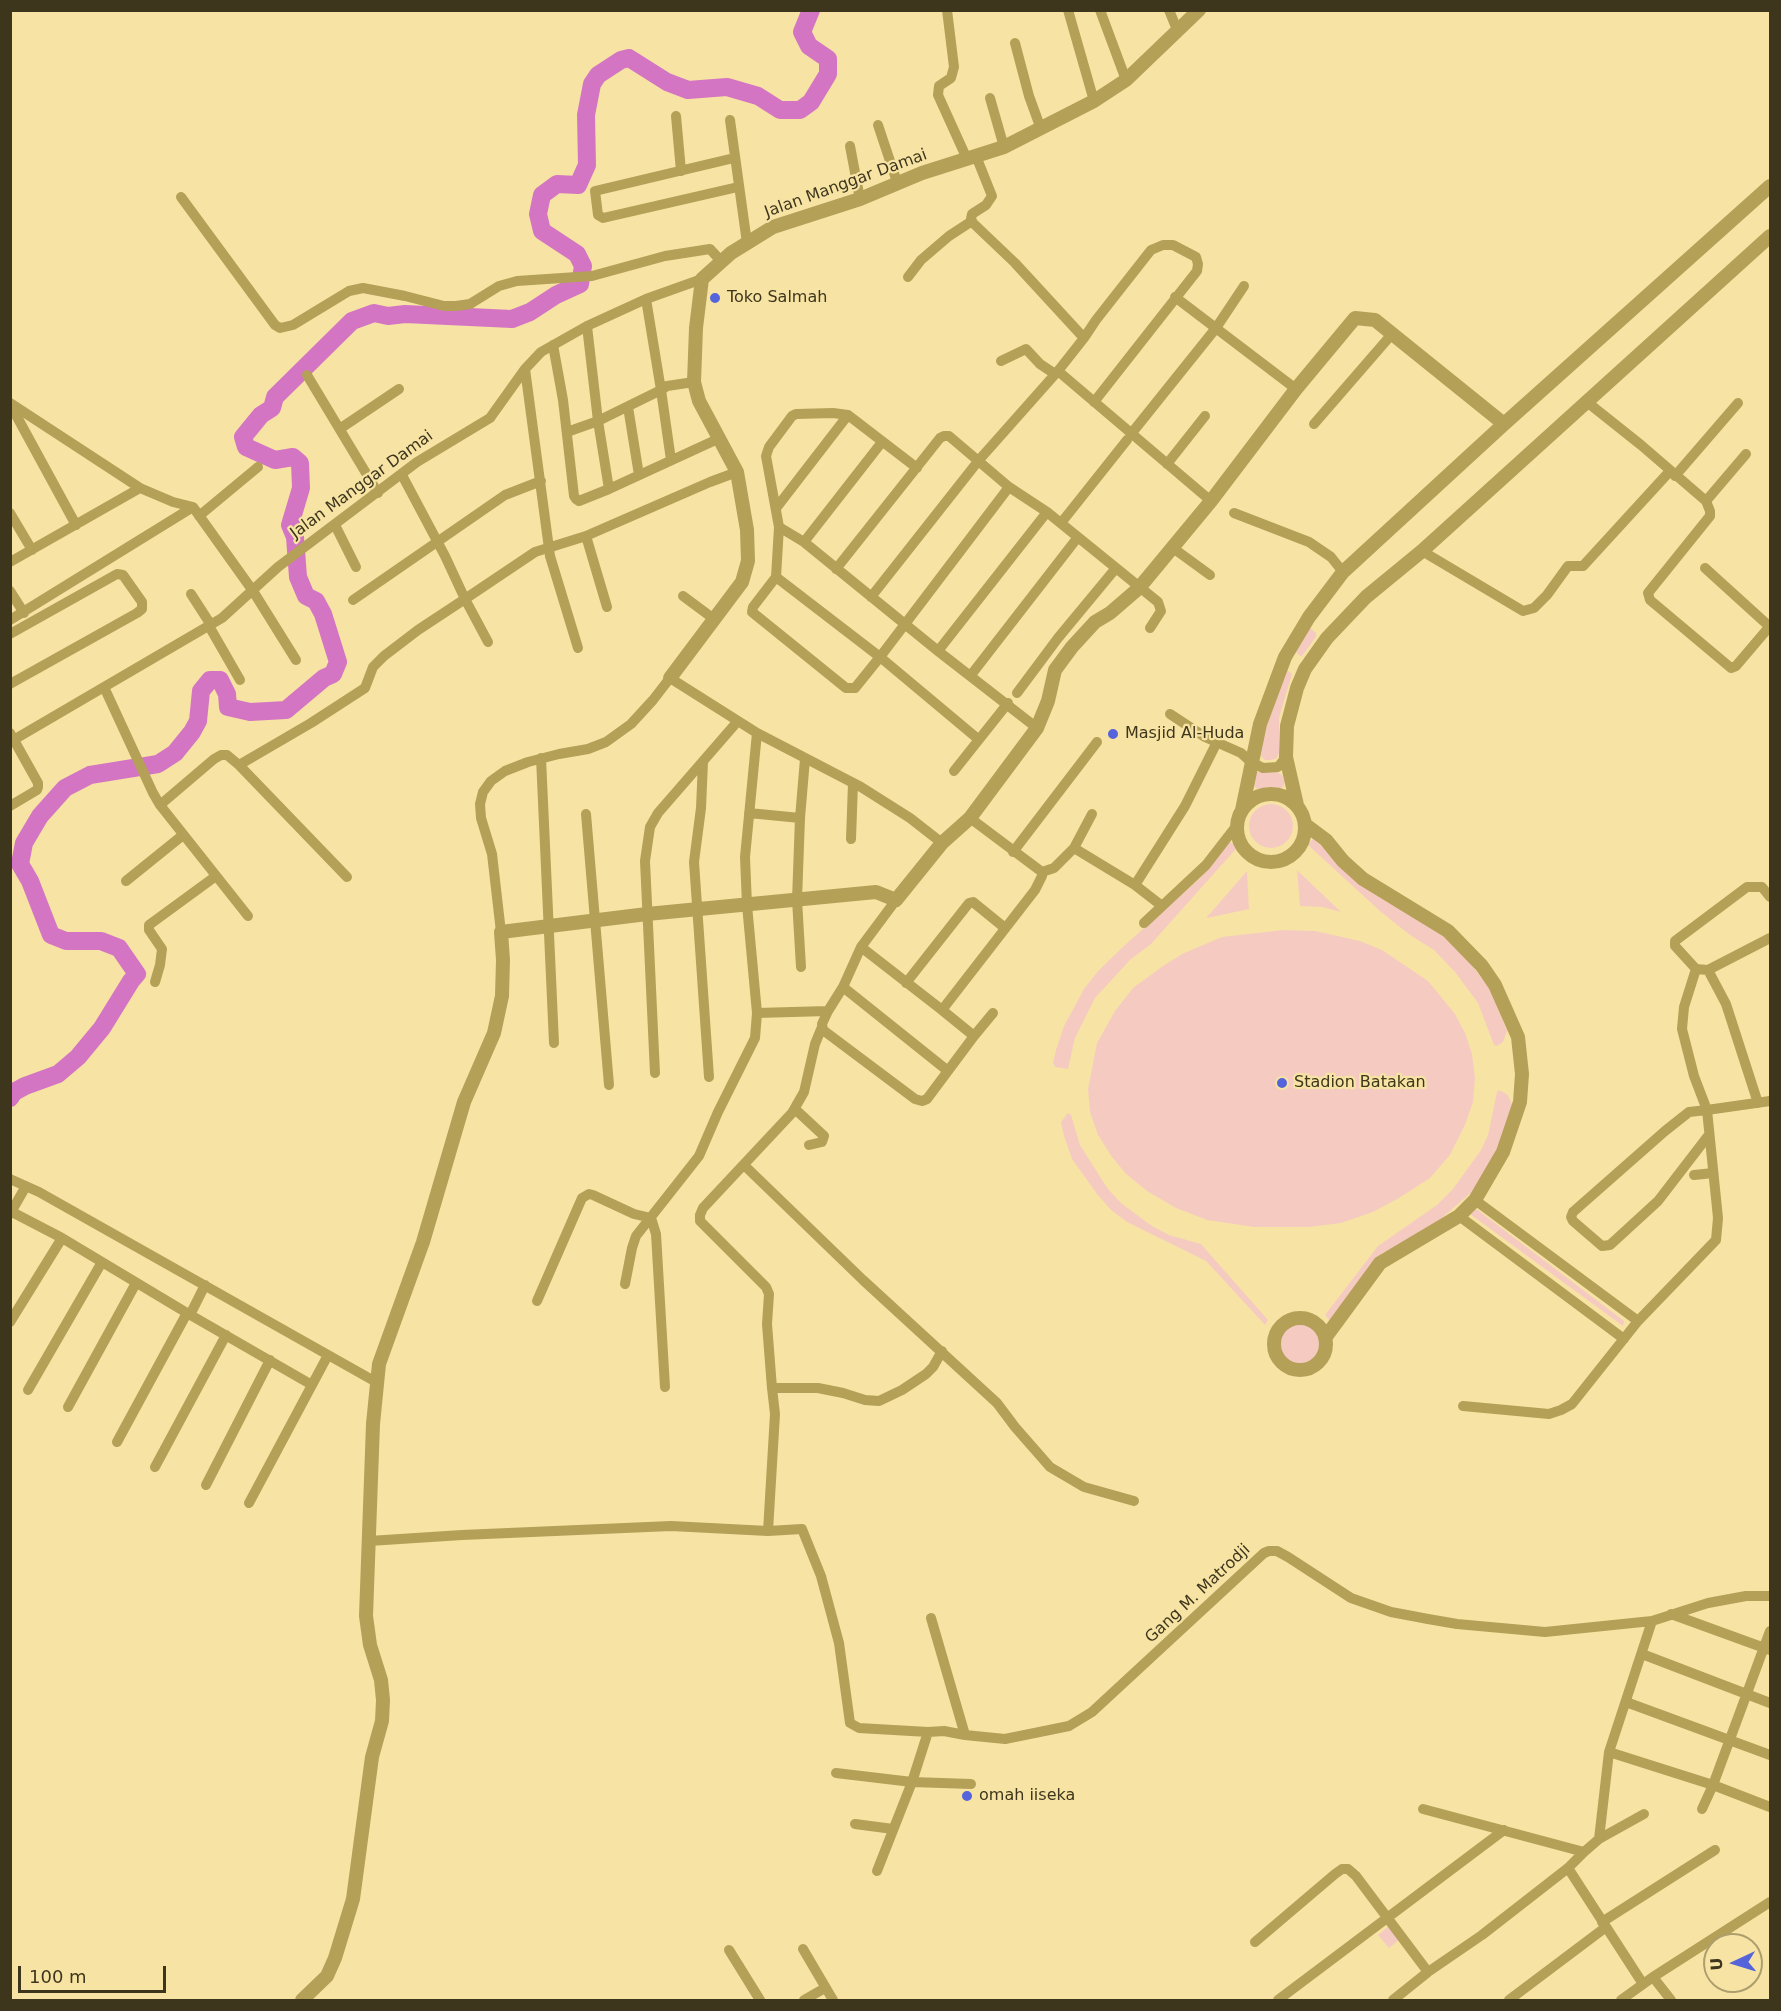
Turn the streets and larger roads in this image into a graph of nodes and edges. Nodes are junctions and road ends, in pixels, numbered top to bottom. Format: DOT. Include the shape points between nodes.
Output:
graph roads {
  1 [pos="947,10"];
  2 [pos="1068,10"];
  3 [pos="1100,10"];
  4 [pos="1169,10"];
  5 [pos="1199,10"];
  6 [pos="1178,32"];
  7 [pos="1015,43"];
  8 [pos="1126,80"];
  9 [pos="990,98"];
  10 [pos="1094,101"];
  11 [pos="676,116"];
  12 [pos="730,120"];
  13 [pos="879,125"];
  14 [pos="1041,129"];
  15 [pos="850,146"];
  16 [pos="1004,147"];
  17 [pos="972,157"];
  18 [pos="734,158"];
  19 [pos="681,171"];
  20 [pos="897,182"];
  21 [pos="1770,186"];
  22 [pos="738,187"];
  23 [pos="181,197"];
  24 [pos="860,199"];
  25 [pos="972,221"];
  26 [pos="1770,236"];
  27 [pos="747,243"];
  28 [pos="721,261"];
  29 [pos="908,277"];
  30 [pos="702,279"];
  31 [pos="1244,286"];
  32 [pos="1175,297"];
  33 [pos="646,299"];
  34 [pos="587,326"];
  35 [pos="1216,328"];
  36 [pos="1392,333"];
  37 [pos="1084,338"];
  38 [pos="553,345"];
  39 [pos="1001,361"];
  40 [pos="525,369"];
  41 [pos="308,375"];
  42 [pos="1054,376"];
  43 [pos="694,382"];
  44 [pos="399,388"];
  45 [pos="1296,389"];
  46 [pos="661,390"];
  47 [pos="1094,402"];
  48 [pos="1587,402"];
  49 [pos="10,404"];
  50 [pos="1738,404"];
  51 [pos="628,407"];
  52 [pos="848,415"];
  53 [pos="1205,416"];
  54 [pos="598,422"];
  55 [pos="1314,424"];
  56 [pos="1503,424"];
  57 [pos="341,428"];
  58 [pos="567,432"];
  59 [pos="1129,437"];
  60 [pos="720,438"];
  61 [pos="882,442"];
  62 [pos="1746,454"];
  63 [pos="671,460"];
  64 [pos="979,460"];
  65 [pos="1167,464"];
  66 [pos="258,467"];
  67 [pos="917,468"];
  68 [pos="737,472"];
  69 [pos="1673,473"];
  70 [pos="402,475"];
  71 [pos="639,475"];
  72 [pos="541,481"];
  73 [pos="1009,487"];
  74 [pos="140,488"];
  75 [pos="609,489"];
  76 [pos="378,493"];
  77 [pos="1210,501"];
  78 [pos="1706,501"];
  79 [pos="777,507"];
  80 [pos="196,512"];
  81 [pos="1047,512"];
  82 [pos="10,513"];
  83 [pos="1234,513"];
  84 [pos="1061,523"];
  85 [pos="76,525"];
  86 [pos="335,525"];
  87 [pos="779,526"];
  88 [pos="586,536"];
  89 [pos="1078,537"];
  90 [pos="436,542"];
  91 [pos="804,542"];
  92 [pos="549,546"];
  93 [pos="1173,548"];
  94 [pos="32,550"];
  95 [pos="1422,551"];
  96 [pos="10,562"];
  97 [pos="357,567"];
  98 [pos="1116,568"];
  99 [pos="1705,568"];
  100 [pos="836,569"];
  101 [pos="1343,572"];
  102 [pos="1210,575"];
  103 [pos="776,577"];
  104 [pos="1139,588"];
  105 [pos="10,591"];
  106 [pos="253,591"];
  107 [pos="191,594"];
  108 [pos="683,596"];
  109 [pos="871,597"];
  110 [pos="465,599"];
  111 [pos="353,600"];
  112 [pos="607,607"];
  113 [pos="24,613"];
  114 [pos="714,619"];
  115 [pos="10,620"];
  116 [pos="1306,622"];
  117 [pos="905,623"];
  118 [pos="210,626"];
  119 [pos="1770,626"];
  120 [pos="1150,628"];
  121 [pos="10,634"];
  122 [pos="1327,638"];
  123 [pos="488,642"];
  124 [pos="578,648"];
  125 [pos="938,651"];
  126 [pos="880,657"];
  127 [pos="1285,657"];
  128 [pos="296,660"];
  129 [pos="1305,669"];
  130 [pos="971,675"];
  131 [pos="670,678"];
  132 [pos="240,680"];
  133 [pos="10,684"];
  134 [pos="104,687"];
  135 [pos="1017,693"];
  136 [pos="1008,703"];
  137 [pos="1170,714"];
  138 [pos="737,722"];
  139 [pos="1037,728"];
  140 [pos="757,733"];
  141 [pos="12,738"];
  142 [pos="978,739"];
  143 [pos="1097,742"];
  144 [pos="1217,742"];
  145 [pos="1286,757"];
  146 [pos="541,758"];
  147 [pos="805,759"];
  148 [pos="703,762"];
  149 [pos="1251,762"];
  150 [pos="239,765"];
  151 [pos="954,771"];
  152 [pos="854,783"];
  153 [pos="160,805"];
  154 [pos="1297,805"];
  155 [pos="10,806"];
  156 [pos="1242,810"];
  157 [pos="749,813"];
  158 [pos="586,814"];
  159 [pos="1092,814"];
  160 [pos="800,818"];
  161 [pos="970,818"];
  162 [pos="1237,825"];
  163 [pos="1306,825"];
  164 [pos="183,835"];
  165 [pos="851,839"];
  166 [pos="942,843"];
  167 [pos="1074,848"];
  168 [pos="1013,852"];
  169 [pos="1042,873"];
  170 [pos="216,876"];
  171 [pos="347,877"];
  172 [pos="126,881"];
  173 [pos="1135,885"];
  174 [pos="886,896"];
  175 [pos="1770,897"];
  176 [pos="797,900"];
  177 [pos="747,905"];
  178 [pos="1162,906"];
  179 [pos="698,910"];
  180 [pos="647,914"];
  181 [pos="248,916"];
  182 [pos="595,921"];
  183 [pos="1144,923"];
  184 [pos="548,925"];
  185 [pos="1005,927"];
  186 [pos="501,932"];
  187 [pos="1770,938"];
  188 [pos="861,946"];
  189 [pos="801,967"];
  190 [pos="1696,969"];
  191 [pos="1708,970"];
  192 [pos="155,982"];
  193 [pos="906,983"];
  194 [pos="843,987"];
  195 [pos="942,1010"];
  196 [pos="828,1011"];
  197 [pos="757,1013"];
  198 [pos="993,1013"];
  199 [pos="822,1027"];
  200 [pos="974,1036"];
  201 [pos="554,1043"];
  202 [pos="948,1071"];
  203 [pos="655,1072"];
  204 [pos="709,1077"];
  205 [pos="609,1086"];
  206 [pos="1770,1101"];
  207 [pos="1758,1103"];
  208 [pos="795,1109"];
  209 [pos="1707,1110"];
  210 [pos="1708,1136"];
  211 [pos="809,1145"];
  212 [pos="745,1166"];
  213 [pos="1713,1173"];
  214 [pos="1694,1175"];
  215 [pos="10,1179"];
  216 [pos="26,1186"];
  217 [pos="1475,1200"];
  218 [pos="11,1213"];
  219 [pos="1459,1216"];
  220 [pos="651,1218"];
  221 [pos="62,1238"];
  222 [pos="102,1262"];
  223 [pos="136,1283"];
  224 [pos="625,1284"];
  225 [pos="205,1285"];
  226 [pos="537,1301"];
  227 [pos="188,1314"];
  228 [pos="1638,1321"];
  229 [pos="10,1322"];
  230 [pos="226,1335"];
  231 [pos="1325,1338"];
  232 [pos="1624,1339"];
  233 [pos="942,1351"];
  234 [pos="328,1355"];
  235 [pos="270,1360"];
  236 [pos="376,1382"];
  237 [pos="312,1385"];
  238 [pos="665,1387"];
  239 [pos="772,1388"];
  240 [pos="28,1390"];
  241 [pos="1464,1406"];
  242 [pos="68,1407"];
  243 [pos="117,1442"];
  244 [pos="155,1467"];
  245 [pos="206,1485"];
  246 [pos="1134,1501"];
  247 [pos="249,1503"];
  248 [pos="768,1532"];
  249 [pos="369,1541"];
  250 [pos="1770,1596"];
  251 [pos="1671,1614"];
  252 [pos="931,1618"];
  253 [pos="1652,1621"];
  254 [pos="1770,1631"];
  255 [pos="1768,1649"];
  256 [pos="1642,1654"];
  257 [pos="1747,1694"];
  258 [pos="1626,1702"];
  259 [pos="1770,1703"];
  260 [pos="928,1732"];
  261 [pos="965,1735"];
  262 [pos="1730,1740"];
  263 [pos="1609,1752"];
  264 [pos="1770,1755"];
  265 [pos="836,1773"];
  266 [pos="912,1782"];
  267 [pos="972,1784"];
  268 [pos="1713,1785"];
  269 [pos="1770,1807"];
  270 [pos="1423,1809"];
  271 [pos="1702,1809"];
  272 [pos="1644,1814"];
  273 [pos="855,1824"];
  274 [pos="893,1829"];
  275 [pos="1504,1830"];
  276 [pos="1599,1839"];
  277 [pos="1715,1850"];
  278 [pos="1584,1852"];
  279 [pos="1568,1868"];
  280 [pos="877,1871"];
  281 [pos="1770,1902"];
  282 [pos="1387,1918"];
  283 [pos="1604,1924"];
  284 [pos="1255,1941"];
  285 [pos="803,1949"];
  286 [pos="729,1950"];
  287 [pos="1428,1972"];
  288 [pos="1653,1977"];
  289 [pos="1643,1984"];
  290 [pos="825,1988"];
  291 [pos="302,2001"];
  292 [pos="760,2001"];
  293 [pos="804,2001"];
  294 [pos="833,2001"];
  295 [pos="1278,2001"];
  296 [pos="1393,2001"];
  297 [pos="1509,2001"];
  298 [pos="1622,2001"];
  299 [pos="1671,2001"];
  1 -- 17 [label="street" via="954,67 951,78 939,86 938,95"];
  2 -- 10 [label="street"];
  3 -- 8 [label="street"];
  4 -- 6 [label="street"];
  5 -- 6 [label="street, Jalan Manggar Damai"];
  6 -- 8 [label="street, Jalan Manggar Damai"];
  7 -- 14 [label="street"];
  8 -- 10 [label="street, Jalan Manggar Damai"];
  9 -- 16 [label="street"];
  10 -- 14 [label="street, Jalan Manggar Damai"];
  11 -- 19 [label="street"];
  12 -- 18 [label="street"];
  13 -- 20 [label="street"];
  14 -- 16 [label="street, Jalan Manggar Damai"];
  15 -- 24 [label="street"];
  16 -- 17 [label="street, Jalan Manggar Damai"];
  17 -- 20 [label="street, Jalan Manggar Damai"];
  17 -- 25 [label="street" via="992,196 986,206 972,214"];
  18 -- 19 [label="street"];
  18 -- 22 [label="street"];
  19 -- 22 [label="street" via="595,191 598,215 603,218"];
  20 -- 24 [label="street, Jalan Manggar Damai"];
  21 -- 56 [label="street"];
  22 -- 27 [label="street"];
  23 -- 28 [label="street" via="280,328 293,325 349,291 363,288 456,306 470,304 499,286 517,281 592,276 708,249"];
  24 -- 27 [label="street, Jalan Manggar Damai" via="773,227"];
  25 -- 29 [label="street" via="928,254"];
  25 -- 37 [label="street"];
  26 -- 48 [label="street"];
  27 -- 28 [label="street, Jalan Manggar Damai"];
  28 -- 30 [label="street, Jalan Manggar Damai"];
  30 -- 33 [label="street, Jalan Manggar Damai"];
  30 -- 43 [label="street"];
  31 -- 35 [label="street"];
  32 -- 35 [label="street"];
  32 -- 37 [label="street" via="1197,271 1198,264 1196,257 1173,245 1163,245 1150,250"];
  32 -- 47 [label="street"];
  33 -- 34 [label="street, Jalan Manggar Damai"];
  33 -- 46 [label="street"];
  34 -- 38 [label="street, Jalan Manggar Damai"];
  34 -- 54 [label="street"];
  35 -- 45 [label="street"];
  35 -- 59 [label="street"];
  36 -- 45 [label="street" via="1375,320 1355,318"];
  36 -- 55 [label="street"];
  36 -- 56 [label="street"];
  37 -- 42 [label="street"];
  38 -- 40 [label="street, Jalan Manggar Damai"];
  38 -- 58 [label="street"];
  39 -- 42 [label="street" via="1026,349"];
  40 -- 70 [label="street, Jalan Manggar Damai" via="490,418"];
  40 -- 72 [label="street"];
  41 -- 57 [label="street"];
  42 -- 47 [label="street"];
  42 -- 64 [label="street"];
  43 -- 46 [label="street"];
  43 -- 60 [label="street" via="699,401"];
  44 -- 57 [label="street"];
  45 -- 77 [label="street"];
  46 -- 51 [label="street"];
  46 -- 63 [label="street"];
  47 -- 59 [label="street"];
  48 -- 69 [label="street"];
  48 -- 95 [label="street"];
  49 -- 74 [label="street"];
  49 -- 85 [label="street"];
  50 -- 69 [label="street"];
  51 -- 54 [label="street"];
  51 -- 71 [label="street"];
  52 -- 61 [label="street"];
  52 -- 79 [label="street"];
  52 -- 79 [label="street" via="792,416 767,452"];
  53 -- 65 [label="street"];
  54 -- 58 [label="street"];
  54 -- 75 [label="street"];
  56 -- 101 [label="street"];
  57 -- 76 [label="street"];
  58 -- 75 [label="street" via="576,500"];
  59 -- 65 [label="street"];
  59 -- 84 [label="street"];
  60 -- 63 [label="street"];
  60 -- 68 [label="street"];
  61 -- 67 [label="street"];
  61 -- 91 [label="street"];
  62 -- 78 [label="street"];
  63 -- 71 [label="street"];
  64 -- 67 [label="street" via="944,436"];
  64 -- 73 [label="street"];
  64 -- 109 [label="street"];
  65 -- 77 [label="street"];
  66 -- 80 [label="street"];
  67 -- 100 [label="street"];
  68 -- 88 [label="street"];
  68 -- 114 [label="street" via="748,561 742,582"];
  69 -- 78 [label="street"];
  69 -- 95 [label="street" via="1583,566 1568,566 1534,608 1523,611"];
  70 -- 76 [label="street, Jalan Manggar Damai"];
  70 -- 90 [label="street"];
  71 -- 75 [label="street"];
  72 -- 90 [label="street" via="505,495"];
  72 -- 92 [label="street"];
  73 -- 81 [label="street"];
  73 -- 117 [label="street"];
  74 -- 80 [label="street"];
  74 -- 85 [label="street"];
  76 -- 86 [label="street, Jalan Manggar Damai"];
  77 -- 93 [label="street"];
  78 -- 119 [label="street" via="1710,516 1648,597 1731,668"];
  79 -- 87 [label="street"];
  80 -- 106 [label="street"];
  80 -- 113 [label="street"];
  81 -- 84 [label="street"];
  81 -- 125 [label="street"];
  82 -- 94 [label="street"];
  83 -- 101 [label="street" via="1309,542 1331,557"];
  84 -- 89 [label="street"];
  85 -- 94 [label="street"];
  86 -- 97 [label="street"];
  86 -- 106 [label="street, Jalan Manggar Damai" via="278,567"];
  87 -- 91 [label="street"];
  87 -- 103 [label="street"];
  88 -- 92 [label="street"];
  88 -- 112 [label="street"];
  89 -- 98 [label="street"];
  89 -- 130 [label="street"];
  90 -- 110 [label="street"];
  90 -- 111 [label="street"];
  91 -- 100 [label="street"];
  92 -- 110 [label="street"];
  92 -- 124 [label="street"];
  93 -- 102 [label="street"];
  93 -- 104 [label="street"];
  94 -- 96 [label="street"];
  95 -- 122 [label="street" via="1366,597"];
  98 -- 104 [label="street"];
  98 -- 135 [label="street"];
  99 -- 119 [label="street"];
  100 -- 109 [label="street"];
  101 -- 116 [label="street"];
  103 -- 126 [label="street"];
  103 -- 126 [label="street" via="752,612 846,688 855,688"];
  104 -- 120 [label="street" via="1162,609"];
  104 -- 139 [label="street" via="1095,622 1055,670"];
  105 -- 113 [label="street"];
  106 -- 118 [label="street, Jalan Manggar Damai"];
  106 -- 128 [label="street"];
  107 -- 118 [label="street"];
  108 -- 114 [label="street"];
  109 -- 117 [label="street"];
  110 -- 123 [label="street"];
  110 -- 150 [label="street" via="384,656 365,688"];
  113 -- 115 [label="street"];
  114 -- 131 [label="street"];
  116 -- 122 [label="street"];
  116 -- 127 [label="street"];
  117 -- 125 [label="street"];
  117 -- 126 [label="street"];
  118 -- 132 [label="street"];
  118 -- 134 [label="street, Jalan Manggar Damai"];
  121 -- 133 [label="street" via="117,574 123,575 142,602 137,613"];
  122 -- 129 [label="street"];
  125 -- 130 [label="street"];
  126 -- 142 [label="street"];
  127 -- 129 [label="street"];
  127 -- 149 [label="street" via="1260,723"];
  129 -- 145 [label="street" via="1287,726"];
  130 -- 136 [label="street"];
  131 -- 138 [label="street"];
  131 -- 146 [label="street" via="631,724 606,742"];
  134 -- 141 [label="street, Jalan Manggar Damai"];
  134 -- 153 [label="street"];
  136 -- 139 [label="street"];
  136 -- 142 [label="street"];
  137 -- 144 [label="street"];
  138 -- 140 [label="street"];
  138 -- 148 [label="street"];
  139 -- 161 [label="street"];
  140 -- 147 [label="street"];
  140 -- 157 [label="street"];
  141 -- 155 [label="street" via="38,787"];
  142 -- 151 [label="street"];
  143 -- 168 [label="street"];
  144 -- 149 [label="street"];
  144 -- 173 [label="street" via="1185,806"];
  145 -- 149 [label="street" via="1278,767 1263,768"];
  145 -- 154 [label="street"];
  146 -- 184 [label="street"];
  146 -- 186 [label="street" via="505,771 491,781 480,804 492,854"];
  147 -- 152 [label="street"];
  147 -- 160 [label="street"];
  148 -- 179 [label="street" via="694,862"];
  148 -- 180 [label="street" via="650,826 645,861"];
  149 -- 156 [label="street"];
  150 -- 153 [label="street" via="227,756 218,757"];
  150 -- 171 [label="street"];
  152 -- 165 [label="street"];
  152 -- 166 [label="street"];
  153 -- 164 [label="street"];
  154 -- 156 [label="street" via="1288,798 1262,794"];
  154 -- 163 [label="street"];
  156 -- 162 [label="street"];
  157 -- 160 [label="street"];
  157 -- 177 [label="street"];
  158 -- 182 [label="street"];
  159 -- 167 [label="street"];
  160 -- 176 [label="street"];
  161 -- 166 [label="street"];
  161 -- 168 [label="street"];
  162 -- 163 [label="street" via="1241,846 1249,854 1257,860 1277,862 1295,854"];
  162 -- 178 [label="street" via="1206,865"];
  163 -- 217 [label="street" via="1363,879 1460,942 1482,966 1507,1010 1518,1037 1520,1102 1503,1152"];
  164 -- 170 [label="street"];
  164 -- 172 [label="street"];
  166 -- 174 [label="street"];
  167 -- 169 [label="street" via="1054,868"];
  167 -- 173 [label="street"];
  168 -- 169 [label="street"];
  169 -- 185 [label="street" via="1035,890"];
  170 -- 181 [label="street"];
  170 -- 192 [label="street" via="149,925 162,949"];
  173 -- 178 [label="street"];
  174 -- 176 [label="street"];
  174 -- 188 [label="street"];
  175 -- 190 [label="street" via="1762,887 1747,887 1675,941 1676,949"];
  176 -- 177 [label="street"];
  176 -- 189 [label="street"];
  177 -- 179 [label="street"];
  177 -- 197 [label="street"];
  178 -- 183 [label="street"];
  179 -- 180 [label="street"];
  179 -- 204 [label="street"];
  180 -- 182 [label="street"];
  180 -- 203 [label="street"];
  182 -- 184 [label="street"];
  182 -- 205 [label="street"];
  184 -- 186 [label="street"];
  184 -- 201 [label="street"];
  185 -- 193 [label="street" via="973,902 969,903"];
  185 -- 195 [label="street"];
  186 -- 236 [label="street" via="502,996 494,1033 464,1102"];
  187 -- 191 [label="street"];
  188 -- 193 [label="street"];
  188 -- 194 [label="street"];
  190 -- 191 [label="street"];
  190 -- 209 [label="street" via="1684,1006 1682,1029"];
  191 -- 207 [label="street" via="1726,1004"];
  193 -- 195 [label="street"];
  194 -- 196 [label="street"];
  194 -- 202 [label="street"];
  195 -- 200 [label="street"];
  196 -- 197 [label="street"];
  196 -- 199 [label="street"];
  197 -- 220 [label="street" via="755,1038 699,1156"];
  198 -- 200 [label="street"];
  199 -- 202 [label="street" via="915,1099 927,1099"];
  199 -- 208 [label="street" via="804,1092"];
  200 -- 202 [label="street"];
  206 -- 207 [label="street"];
  207 -- 209 [label="street"];
  208 -- 211 [label="street" via="824,1136 822,1142"];
  208 -- 212 [label="street"];
  209 -- 210 [label="street"];
  209 -- 210 [label="street" via="1689,1112 1665,1131 1573,1212 1573,1221 1602,1246 1610,1245 1658,1201"];
  210 -- 213 [label="street"];
  212 -- 233 [label="street" via="862,1280"];
  212 -- 239 [label="street" via="703,1208 700,1221 766,1287"];
  213 -- 214 [label="street"];
  213 -- 228 [label="street" via="1716,1240"];
  215 -- 216 [label="street"];
  216 -- 218 [label="street"];
  216 -- 225 [label="street"];
  217 -- 219 [label="street"];
  217 -- 228 [label="street"];
  218 -- 221 [label="street"];
  219 -- 231 [label="street" via="1380,1263"];
  219 -- 232 [label="street"];
  220 -- 224 [label="street" via="636,1236"];
  220 -- 226 [label="street" via="593,1195 582,1198"];
  220 -- 238 [label="street" via="656,1234"];
  221 -- 222 [label="street"];
  221 -- 229 [label="street"];
  222 -- 223 [label="street"];
  222 -- 240 [label="street"];
  223 -- 227 [label="street"];
  223 -- 242 [label="street"];
  225 -- 227 [label="street"];
  225 -- 234 [label="street"];
  227 -- 230 [label="street"];
  227 -- 243 [label="street"];
  228 -- 232 [label="street"];
  230 -- 235 [label="street"];
  230 -- 244 [label="street"];
  232 -- 241 [label="street" via="1572,1404 1562,1410 1549,1414"];
  233 -- 239 [label="street" via="926,1374 879,1401 818,1388"];
  233 -- 246 [label="street" via="997,1403 1050,1467 1084,1488"];
  234 -- 236 [label="street"];
  234 -- 237 [label="street"];
  235 -- 237 [label="street"];
  235 -- 245 [label="street"];
  236 -- 249 [label="street"];
  237 -- 247 [label="street"];
  239 -- 248 [label="street" via="775,1414"];
  248 -- 249 [label="street" via="671,1526"];
  248 -- 260 [label="street" via="802,1528 821,1576 839,1643 850,1723 859,1728"];
  249 -- 291 [label="street" via="366,1616 381,1680 382,1721 372,1757 350,1909 327,1976"];
  250 -- 251 [label="street" via="1739,1597"];
  251 -- 253 [label="street"];
  251 -- 255 [label="street"];
  252 -- 261 [label="street"];
  253 -- 256 [label="street"];
  253 -- 261 [label="street, Gang M. Matrodji" via="1545,1632 1428,1619 1390,1612 1351,1598 1288,1557 1269,1551 1083,1719 1069,1726 1005,1739"];
  254 -- 255 [label="street"];
  255 -- 257 [label="street"];
  256 -- 257 [label="street"];
  256 -- 258 [label="street"];
  257 -- 259 [label="street"];
  257 -- 262 [label="street"];
  258 -- 262 [label="street"];
  258 -- 263 [label="street"];
  260 -- 261 [label="street"];
  260 -- 266 [label="street"];
  262 -- 264 [label="street"];
  262 -- 268 [label="street"];
  263 -- 268 [label="street"];
  263 -- 276 [label="street"];
  265 -- 266 [label="street"];
  266 -- 267 [label="street"];
  266 -- 274 [label="street"];
  268 -- 269 [label="street"];
  268 -- 271 [label="street"];
  270 -- 275 [label="street"];
  272 -- 276 [label="street"];
  273 -- 274 [label="street"];
  274 -- 280 [label="street"];
  275 -- 278 [label="street"];
  275 -- 282 [label="street"];
  276 -- 278 [label="street"];
  277 -- 283 [label="street"];
  278 -- 279 [label="street"];
  279 -- 283 [label="street"];
  279 -- 287 [label="street"];
  281 -- 288 [label="street"];
  282 -- 284 [label="street" via="1356,1876 1342,1869"];
  282 -- 287 [label="street"];
  282 -- 295 [label="street"];
  283 -- 289 [label="street"];
  283 -- 297 [label="street"];
  285 -- 290 [label="street"];
  286 -- 292 [label="street"];
  287 -- 296 [label="street"];
  288 -- 289 [label="street"];
  288 -- 299 [label="street"];
  289 -- 298 [label="street"];
  290 -- 293 [label="street"];
  290 -- 294 [label="street"];
}
